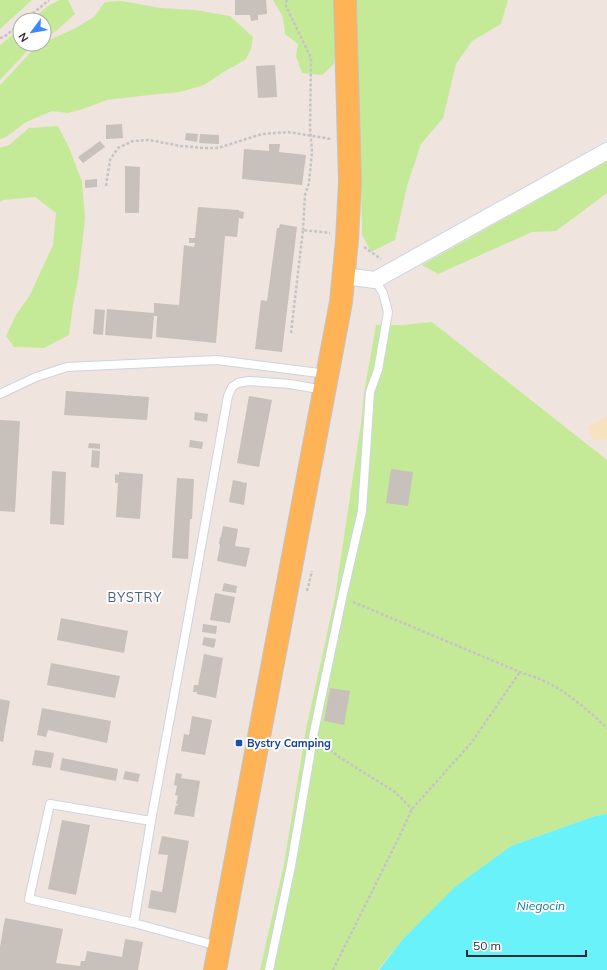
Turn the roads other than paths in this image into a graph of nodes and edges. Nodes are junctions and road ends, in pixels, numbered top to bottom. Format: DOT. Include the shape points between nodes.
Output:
graph roads {
  1 [pos="346,0"];
  2 [pos="607,151"];
  3 [pos="344,276"];
  4 [pos="375,280"];
  5 [pos="326,382"];
  6 [pos="0,394"];
  7 [pos="151,821"];
  8 [pos="134,923"];
  9 [pos="219,946"];
  10 [pos="215,970"];
  11 [pos="269,970"];
  1 -- 3 [label="main road" via="350,182"];
  2 -- 4 [label="street"];
  3 -- 4 [label="street"];
  3 -- 5 [label="main road"];
  4 -- 11 [label="lane" via="383,292 388,312 378,370 370,392 362,511 314,732 291,866"];
  5 -- 6 [label="lane" via="217,360 67,367 36,377"];
  5 -- 7 [label="lane" via="290,384 249,381 232,387 228,396"];
  5 -- 9 [label="main road"];
  7 -- 8 [label="lane"];
  7 -- 8 [label="lane" via="50,804 29,899"];
  8 -- 9 [label="lane"];
  9 -- 10 [label="main road"];
}
